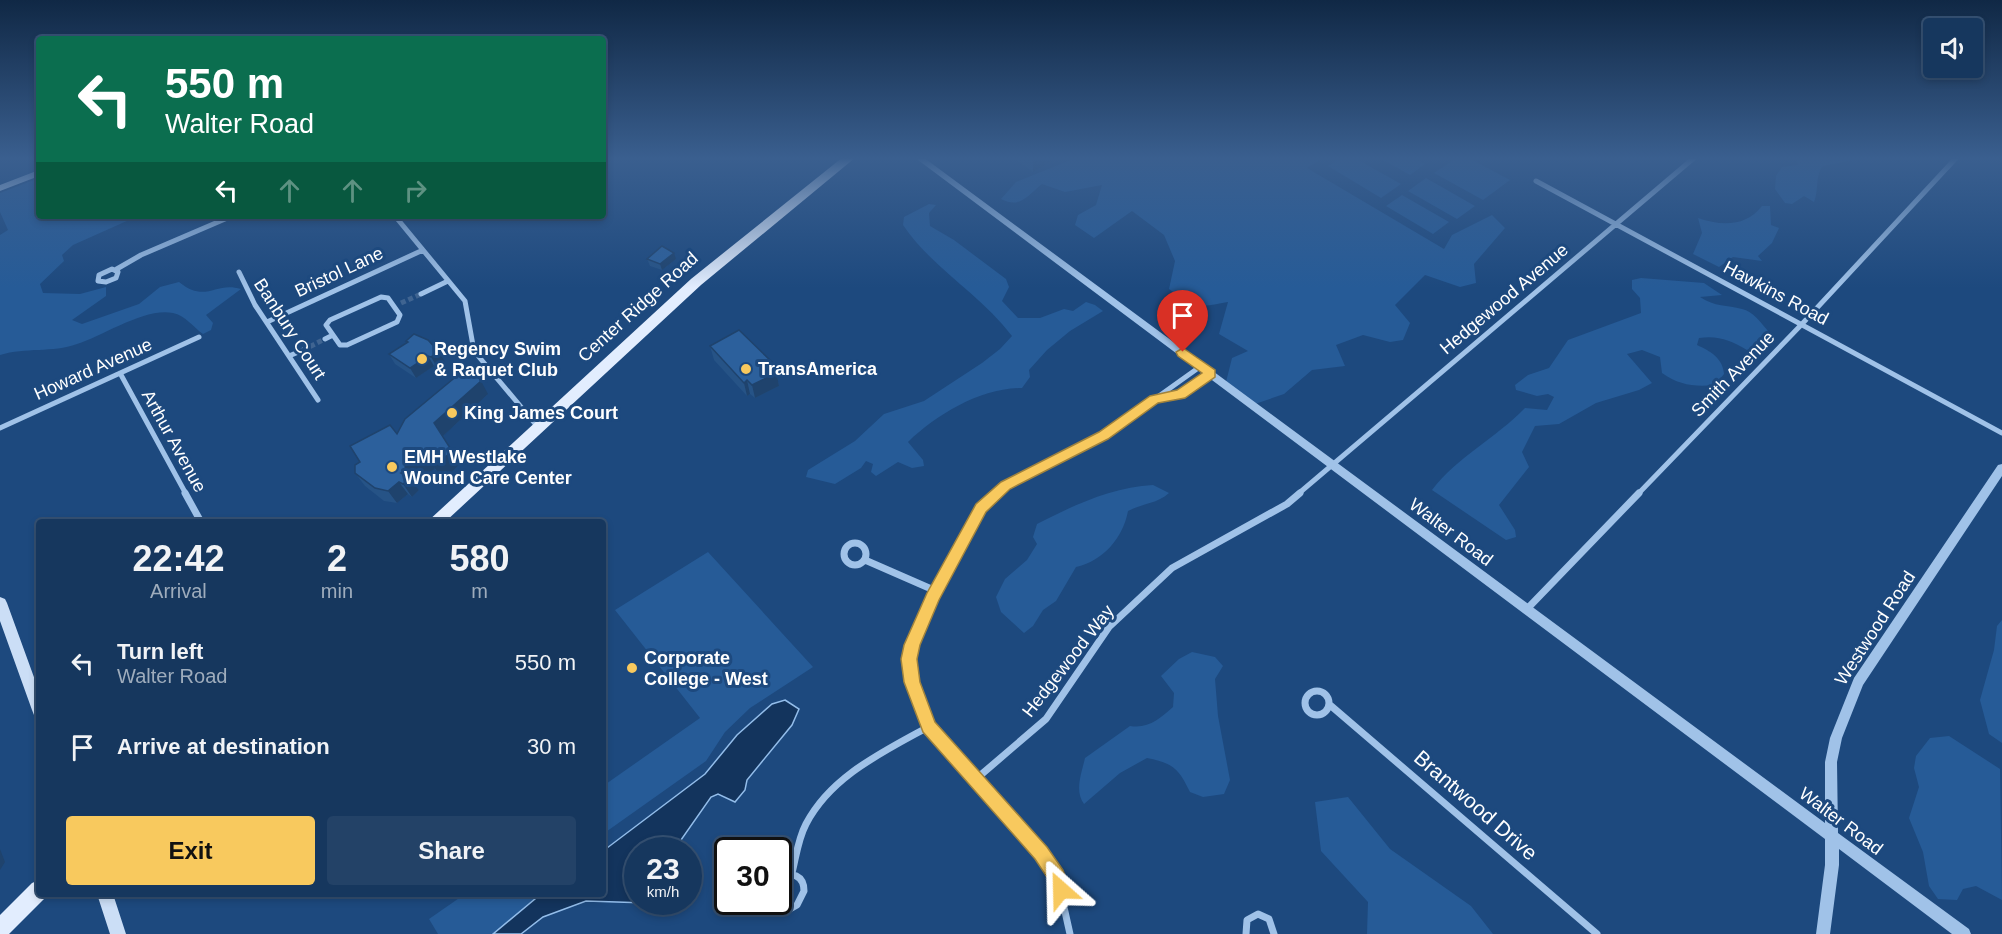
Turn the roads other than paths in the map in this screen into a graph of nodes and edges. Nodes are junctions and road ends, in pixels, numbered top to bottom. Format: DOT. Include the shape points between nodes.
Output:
graph roads {
  1 [pos="796,201"];
  2 [pos="977,201"];
  3 [pos="1573,201"];
  4 [pos="1644,201"];
  5 [pos="1917,201"];
  6 [pos="225,219"];
  7 [pos="397,219"];
  8 [pos="1617,224"];
  9 [pos="423,250"];
  10 [pos="115,270"];
  11 [pos="239,272"];
  12 [pos="448,281"];
  13 [pos="421,294"];
  14 [pos="401,303"];
  15 [pos="394,307"];
  16 [pos="267,322"];
  17 [pos="1802,324"];
  18 [pos="333,335"];
  19 [pos="199,337"];
  20 [pos="325,339"];
  21 [pos="303,350"];
  22 [pos="289,356"];
  23 [pos="1201,366"];
  24 [pos="120,374"];
  25 [pos="1211,374"];
  26 [pos="1155,399"];
  27 [pos="318,400"];
  28 [pos="537,426"];
  29 [pos="0,428"];
  30 [pos="2002,433"];
  31 [pos="1333,464"];
  32 [pos="2002,468"];
  33 [pos="199,519"];
  34 [pos="438,519"];
  35 [pos="865,560"];
  36 [pos="936,591"];
  37 [pos="0,603"];
  38 [pos="1527,609"];
  39 [pos="36,702"];
  40 [pos="1330,705"];
  41 [pos="928,727"];
  42 [pos="976,779"];
  43 [pos="1829,833"];
  44 [pos="792,873"];
  45 [pos="36,893"];
  46 [pos="106,897"];
  47 [pos="792,907"];
  48 [pos="0,929"];
  49 [pos="118,934"];
  50 [pos="1070,934"];
  51 [pos="1246,934"];
  52 [pos="1274,934"];
  53 [pos="1597,934"];
  54 [pos="1823,934"];
  55 [pos="1964,934"];
  1 -- 28 [label="main road, Center Ridge Road" via="696,282"];
  2 -- 23 [label="street, Walter Road"];
  3 -- 8 [label="street, Hawkins Road"];
  4 -- 8 [label="street, Hedgewood Avenue"];
  5 -- 17 [label="street, Smith Avenue"];
  6 -- 10 [label="street"];
  7 -- 9 [label="street"];
  8 -- 17 [label="street, Hawkins Road"];
  8 -- 31 [label="street, Hedgewood Avenue"];
  9 -- 12 [label="street"];
  9 -- 16 [label="street, Bristol Lane"];
  11 -- 16 [label="street, Banbury Court"];
  12 -- 13 [label="street"];
  12 -- 28 [label="street" via="465,301 474,351"];
  14 -- 15 [label="street"];
  15 -- 18 [label="street" via="400,315 397,322 357,341 340,345"];
  15 -- 18 [label="street" via="388,298 381,297 330,320 326,325"];
  16 -- 22 [label="street, Banbury Court"];
  17 -- 30 [label="street, Hawkins Road"];
  17 -- 38 [label="street, Smith Avenue"];
  18 -- 20 [label="street"];
  19 -- 24 [label="street, Howard Avenue"];
  21 -- 22 [label="street"];
  22 -- 27 [label="street, Banbury Court"];
  23 -- 25 [label="street, Walter Road"];
  23 -- 26 [label="street"];
  24 -- 29 [label="street, Howard Avenue"];
  24 -- 33 [label="street, Arthur Avenue"];
  25 -- 26 [label="street" via="1180,394"];
  25 -- 31 [label="street, Walter Road"];
  26 -- 36 [label="street" via="1103,436 995,493 981,508"];
  28 -- 34 [label="main road, Center Ridge Road"];
  31 -- 38 [label="street, Walter Road"];
  31 -- 42 [label="street, Hedgewood Way" via="1287,504 1172,568 1109,627 1046,720"];
  32 -- 43 [label="street, Westwood Road" via="1858,682 1831,762"];
  35 -- 36 [label="street"];
  36 -- 41 [label="street" via="909,659 912,682"];
  37 -- 39 [label="main road"];
  38 -- 43 [label="street, Walter Road"];
  40 -- 53 [label="street, Brantwood Drive"];
  41 -- 42 [label="street"];
  41 -- 44 [label="street" via="835,785 820,801 806,826"];
  42 -- 50 [label="street" via="1057,876"];
  43 -- 54 [label="street, Westwood Road" via="1832,865"];
  43 -- 55 [label="street, Walter Road"];
  44 -- 47 [label="street" via="803,880 805,892"];
  45 -- 48 [label="main road"];
  46 -- 49 [label="main road"];
  51 -- 52 [label="street" via="1247,920 1258,914 1269,919"];
}
